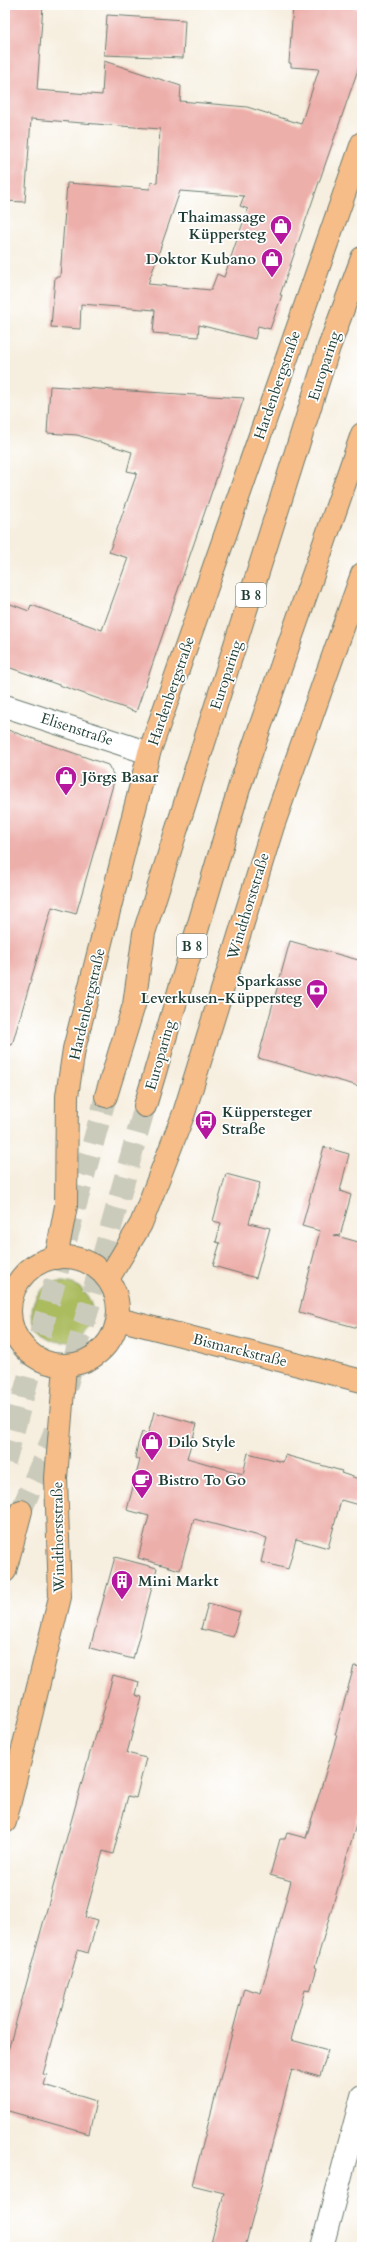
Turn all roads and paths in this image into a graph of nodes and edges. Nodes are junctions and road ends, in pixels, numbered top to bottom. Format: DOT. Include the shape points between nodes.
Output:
graph roads {
  1 [pos="362,143"];
  2 [pos="362,258"];
  3 [pos="362,434"];
  4 [pos="362,574"];
  5 [pos="5,706"];
  6 [pos="149,753"];
  7 [pos="106,1096"];
  8 [pos="145,1106"];
  9 [pos="56,1258"];
  10 [pos="108,1279"];
  11 [pos="9,1295"];
  12 [pos="118,1319"];
  13 [pos="9,1337"];
  14 [pos="65,1366"];
  15 [pos="362,1381"];
  16 [pos="21,1511"];
  17 [pos="5,1570"];
  18 [pos="5,1822"];
  19 [pos="362,2096"];
  20 [pos="322,2247"];
  1 -- 6 [label="main road, Hardenbergstraße"];
  2 -- 7 [label="main road, Europaring / B 8" via="329,347 144,933 134,1005"];
  3 -- 8 [label="main road, Europaring / B 8" via="240,785"];
  4 -- 10 [label="main road, Windthorststraße" via="273,826 184,1113 141,1224"];
  5 -- 6 [label="street, Elisenstraße"];
  6 -- 9 [label="main road, Hardenbergstraße" via="74,1049 67,1096 66,1206"];
  9 -- 10 [label="main road" via="82,1260 96,1267"];
  9 -- 11 [label="main road" via="38,1264 26,1273"];
  10 -- 12 [label="main road" via="116,1295"];
  11 -- 13 [label="main road"];
  12 -- 14 [label="main road" via="114,1334 97,1354 82,1362"];
  12 -- 15 [label="main road, Bismarckstraße"];
  13 -- 14 [label="main road" via="35,1357 48,1363"];
  14 -- 18 [label="main road, Windthorststraße" via="56,1478 60,1597"];
  16 -- 17 [label="main road"];
  19 -- 20 [label="street"];
}
